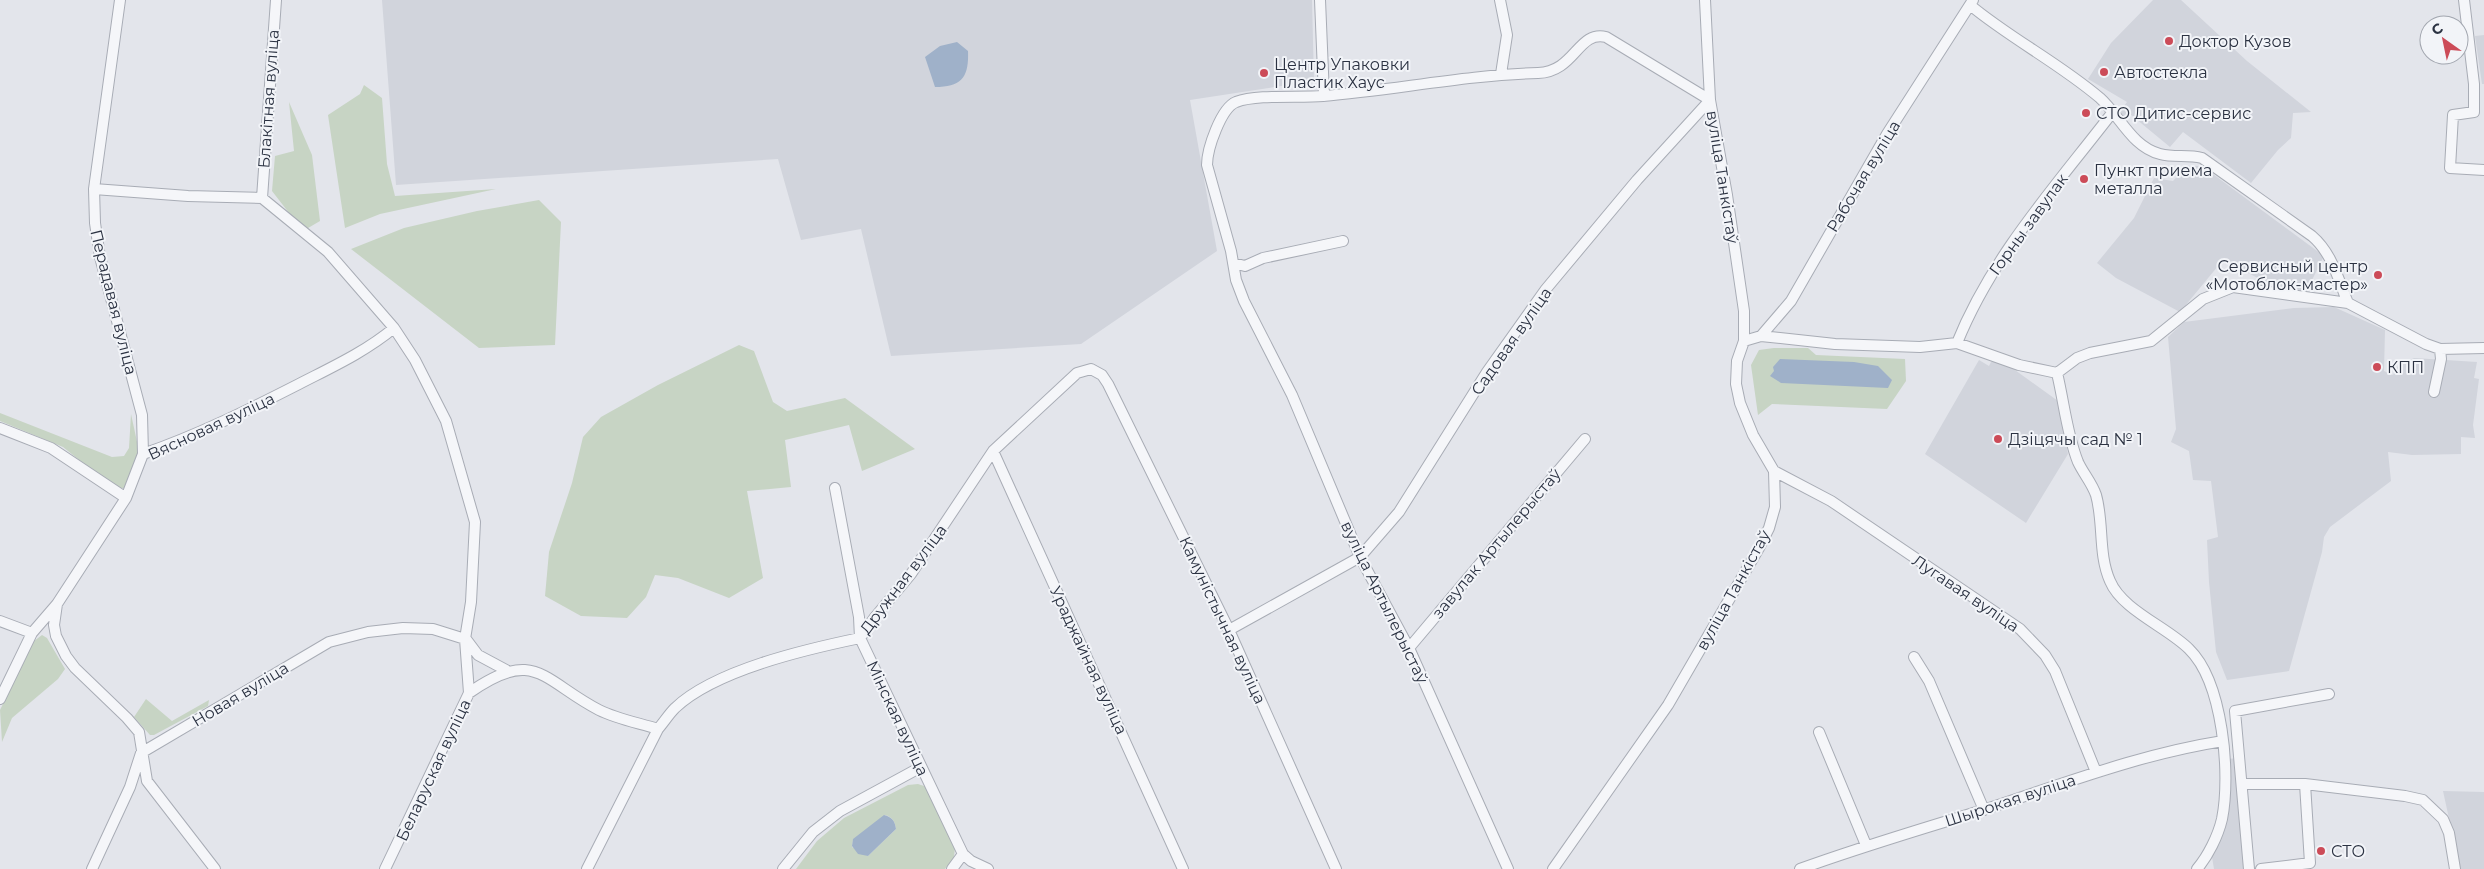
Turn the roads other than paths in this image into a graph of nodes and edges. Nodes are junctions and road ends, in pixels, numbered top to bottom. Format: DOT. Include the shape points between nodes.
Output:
graph roads {
  1 [pos="120,0"];
  2 [pos="276,0"];
  3 [pos="1320,0"];
  4 [pos="1500,0"];
  5 [pos="1705,0"];
  6 [pos="2464,0"];
  7 [pos="1972,2"];
  8 [pos="1501,74"];
  9 [pos="1324,96"];
  10 [pos="1710,100"];
  11 [pos="2112,113"];
  12 [pos="2484,170"];
  13 [pos="94,189"];
  14 [pos="262,198"];
  15 [pos="1343,241"];
  16 [pos="1233,263"];
  17 [pos="2348,303"];
  18 [pos="394,328"];
  19 [pos="1762,336"];
  20 [pos="1744,341"];
  21 [pos="1957,343"];
  22 [pos="2484,348"];
  23 [pos="2440,349"];
  24 [pos="2057,373"];
  25 [pos="1102,376"];
  26 [pos="2434,392"];
  27 [pos="0,428"];
  28 [pos="1585,439"];
  29 [pos="993,451"];
  30 [pos="143,454"];
  31 [pos="1774,471"];
  32 [pos="835,488"];
  33 [pos="126,498"];
  34 [pos="1360,557"];
  35 [pos="57,604"];
  36 [pos="0,621"];
  37 [pos="1229,630"];
  38 [pos="32,633"];
  39 [pos="860,638"];
  40 [pos="465,639"];
  41 [pos="1409,648"];
  42 [pos="1914,657"];
  43 [pos="506,670"];
  44 [pos="469,693"];
  45 [pos="2329,694"];
  46 [pos="0,699"];
  47 [pos="658,729"];
  48 [pos="1819,732"];
  49 [pos="2223,741"];
  50 [pos="141,753"];
  51 [pos="921,767"];
  52 [pos="2096,772"];
  53 [pos="2242,784"];
  54 [pos="2305,784"];
  55 [pos="1984,810"];
  56 [pos="1866,845"];
  57 [pos="963,854"];
  58 [pos="92,869"];
  59 [pos="215,869"];
  60 [pos="385,869"];
  61 [pos="587,869"];
  62 [pos="783,869"];
  63 [pos="952,869"];
  64 [pos="988,869"];
  65 [pos="1183,869"];
  66 [pos="1336,869"];
  67 [pos="1508,869"];
  68 [pos="1553,869"];
  69 [pos="1800,869"];
  70 [pos="2197,869"];
  71 [pos="2249,869"];
  72 [pos="2260,869"];
  73 [pos="2455,869"];
  1 -- 13 [label="street, Перадавая вуліца"];
  2 -- 14 [label="street, Блакітная вуліца"];
  3 -- 9 [label="street"];
  4 -- 8 [label="street" via="1507,35"];
  5 -- 10 [label="street"];
  6 -- 12 [label="street" via="2474,112 2453,115 2450,168"];
  7 -- 11 [label="street" via="1994,25 2047,58 2101,100"];
  7 -- 19 [label="street, Рабочая вуліца" via="1887,134 1791,301"];
  8 -- 9 [label="street"];
  8 -- 10 [label="street" via="1551,72 1567,62 1586,40 1597,35 1606,37"];
  9 -- 16 [label="street, вуліца Артылерыстаў" via="1255,99 1236,102 1226,109 1207,154 1207,165"];
  10 -- 20 [label="street, вуліца Танкістаў" via="1744,311"];
  10 -- 34 [label="street, Садовая вуліца" via="1625,194 1546,290 1487,372 1399,512"];
  11 -- 17 [label="street" via="2123,128 2144,145 2160,154 2202,158 2312,236 2330,257"];
  11 -- 21 [label="street, Горны завулак" via="2037,206 1970,310"];
  13 -- 14 [label="street"];
  13 -- 30 [label="street, Перадавая вуліца" via="100,256 142,415"];
  14 -- 18 [label="street" via="328,252"];
  15 -- 16 [label="street" via="1263,258 1245,266"];
  16 -- 34 [label="street, вуліца Артылерыстаў" via="1244,301 1292,396"];
  17 -- 23 [label="street" via="2412,339"];
  17 -- 24 [label="street" via="2233,287 2203,299 2152,341 2090,353"];
  18 -- 30 [label="street, Вясновая вуліца" via="357,354 252,408 182,441"];
  18 -- 40 [label="street" via="415,360 446,421 475,522 471,602"];
  19 -- 20 [label="street"];
  19 -- 21 [label="street" via="1835,344 1920,347"];
  20 -- 31 [label="street, вуліца Танкістаў" via="1737,361 1736,384 1740,403"];
  21 -- 24 [label="street" via="2019,365"];
  22 -- 23 [label="street"];
  23 -- 26 [label="street"];
  24 -- 49 [label="street" via="2078,462 2096,494 2110,582 2132,606 2190,649 2205,670 2214,689"];
  25 -- 29 [label="street, Дружная вуліца" via="1091,369 1077,373"];
  25 -- 37 [label="street, Камуністычная вуліца" via="1110,386"];
  27 -- 33 [label="street" via="51,448"];
  28 -- 41 [label="street, завулак Артылерыстаў"];
  29 -- 39 [label="street, Дружная вуліца" via="911,574"];
  29 -- 65 [label="street, Ураджайная вуліца"];
  30 -- 33 [label="street, Вясновая вуліца"];
  31 -- 52 [label="street, Лугавая вуліца" via="1831,501 2032,640 2055,671"];
  31 -- 68 [label="street, вуліца Танкістаў" via="1775,507 1759,548 1668,705"];
  32 -- 39 [label="street, Мінская вуліца"];
  33 -- 35 [label="street, Вясновая вуліца"];
  34 -- 37 [label="street, Садовая вуліца"];
  34 -- 41 [label="street, вуліца Артылерыстаў"];
  35 -- 38 [label="street, Вясновая вуліца"];
  35 -- 50 [label="street" via="54,625 60,646 75,668 139,732"];
  36 -- 38 [label="street"];
  37 -- 66 [label="street, Камуністычная вуліца"];
  38 -- 46 [label="street, Вясновая вуліца"];
  39 -- 47 [label="street, Дружная вуліца" via="820,646 715,682 675,708"];
  39 -- 51 [label="street, Мінская вуліца"];
  40 -- 43 [label="street" via="478,655"];
  40 -- 44 [label="street, Беларуская вуліца"];
  40 -- 50 [label="street, Новая вуліца" via="433,630 403,628 368,632 329,642"];
  41 -- 67 [label="street, вуліца Артылерыстаў"];
  42 -- 55 [label="street" via="1929,681"];
  43 -- 44 [label="street"];
  43 -- 47 [label="street" via="543,673 600,710"];
  44 -- 60 [label="street, Беларуская вуліца"];
  45 -- 53 [label="street" via="2235,712"];
  47 -- 61 [label="street, Дружная вуліца"];
  48 -- 56 [label="street"];
  49 -- 52 [label="street, Шырокая вуліца" via="2152,755"];
  49 -- 70 [label="street" via="2224,804 2221,821 2211,847"];
  50 -- 58 [label="street" via="130,787"];
  50 -- 59 [label="street" via="147,781"];
  51 -- 57 [label="street, Мінская вуліца"];
  51 -- 62 [label="street" via="840,811 813,832"];
  52 -- 55 [label="street, Шырокая вуліца"];
  53 -- 54 [label="street"];
  53 -- 71 [label="street"];
  54 -- 72 [label="street" via="2310,863"];
  54 -- 73 [label="street" via="2423,800 2444,819"];
  55 -- 56 [label="street, Шырокая вуліца"];
  56 -- 69 [label="street, Шырокая вуліца"];
  57 -- 63 [label="street"];
  57 -- 64 [label="street"];
}
